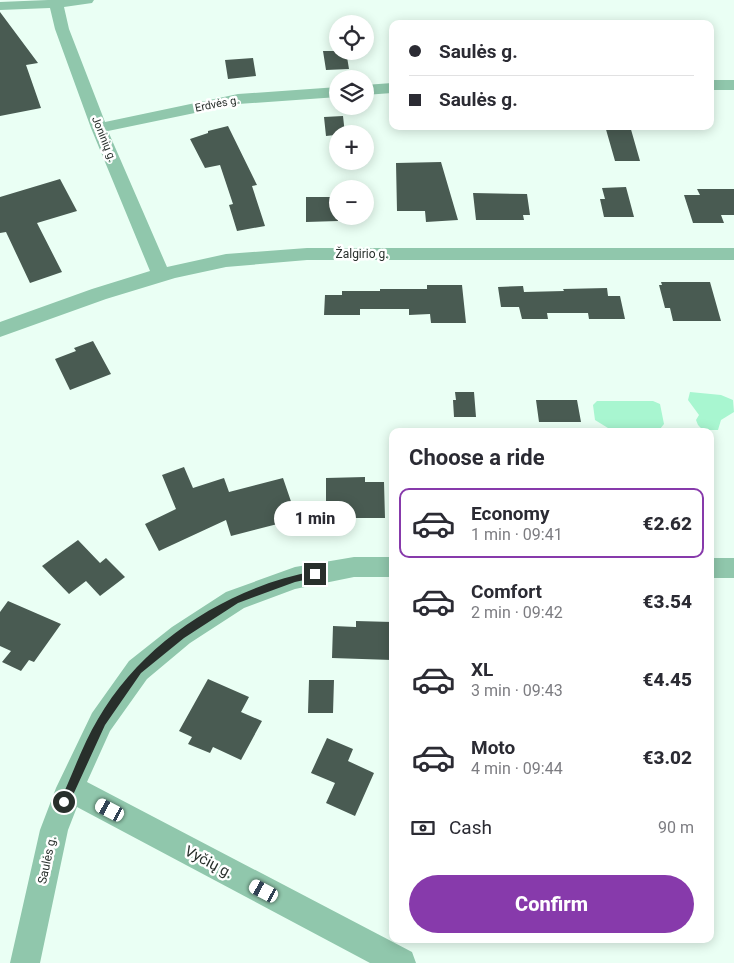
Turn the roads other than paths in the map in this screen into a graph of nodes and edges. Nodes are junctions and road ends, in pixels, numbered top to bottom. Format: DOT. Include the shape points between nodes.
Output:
graph roads {
  1 [pos="86,0"];
  2 [pos="55,2"];
  3 [pos="0,6"];
  4 [pos="714,85"];
  5 [pos="734,85"];
  6 [pos="389,88"];
  7 [pos="374,89"];
  8 [pos="329,93"];
  9 [pos="99,128"];
  10 [pos="734,254"];
  11 [pos="161,274"];
  12 [pos="0,330"];
  13 [pos="389,567"];
  14 [pos="714,568"];
  15 [pos="734,568"];
  16 [pos="70,788"];
  17 [pos="25,963"];
  18 [pos="401,963"];
  1 -- 2 [label="street"];
  2 -- 3 [label="street"];
  2 -- 9 [label="street, Joninių g."];
  4 -- 5 [label="street"];
  6 -- 7 [label="street"];
  8 -- 9 [label="street, Erdvės g." via="238,99"];
  9 -- 11 [label="street, Joninių g."];
  10 -- 11 [label="street, Žalgirio g." via="307,254 244,258"];
  11 -- 12 [label="street, Žalgirio g."];
  13 -- 16 [label="street, Saulės g." via="354,567 295,578 235,600 181,635 138,670 101,722"];
  14 -- 15 [label="street"];
  16 -- 17 [label="street, Saulės g." via="54,830"];
  16 -- 18 [label="street, Vyčių g."];
}
